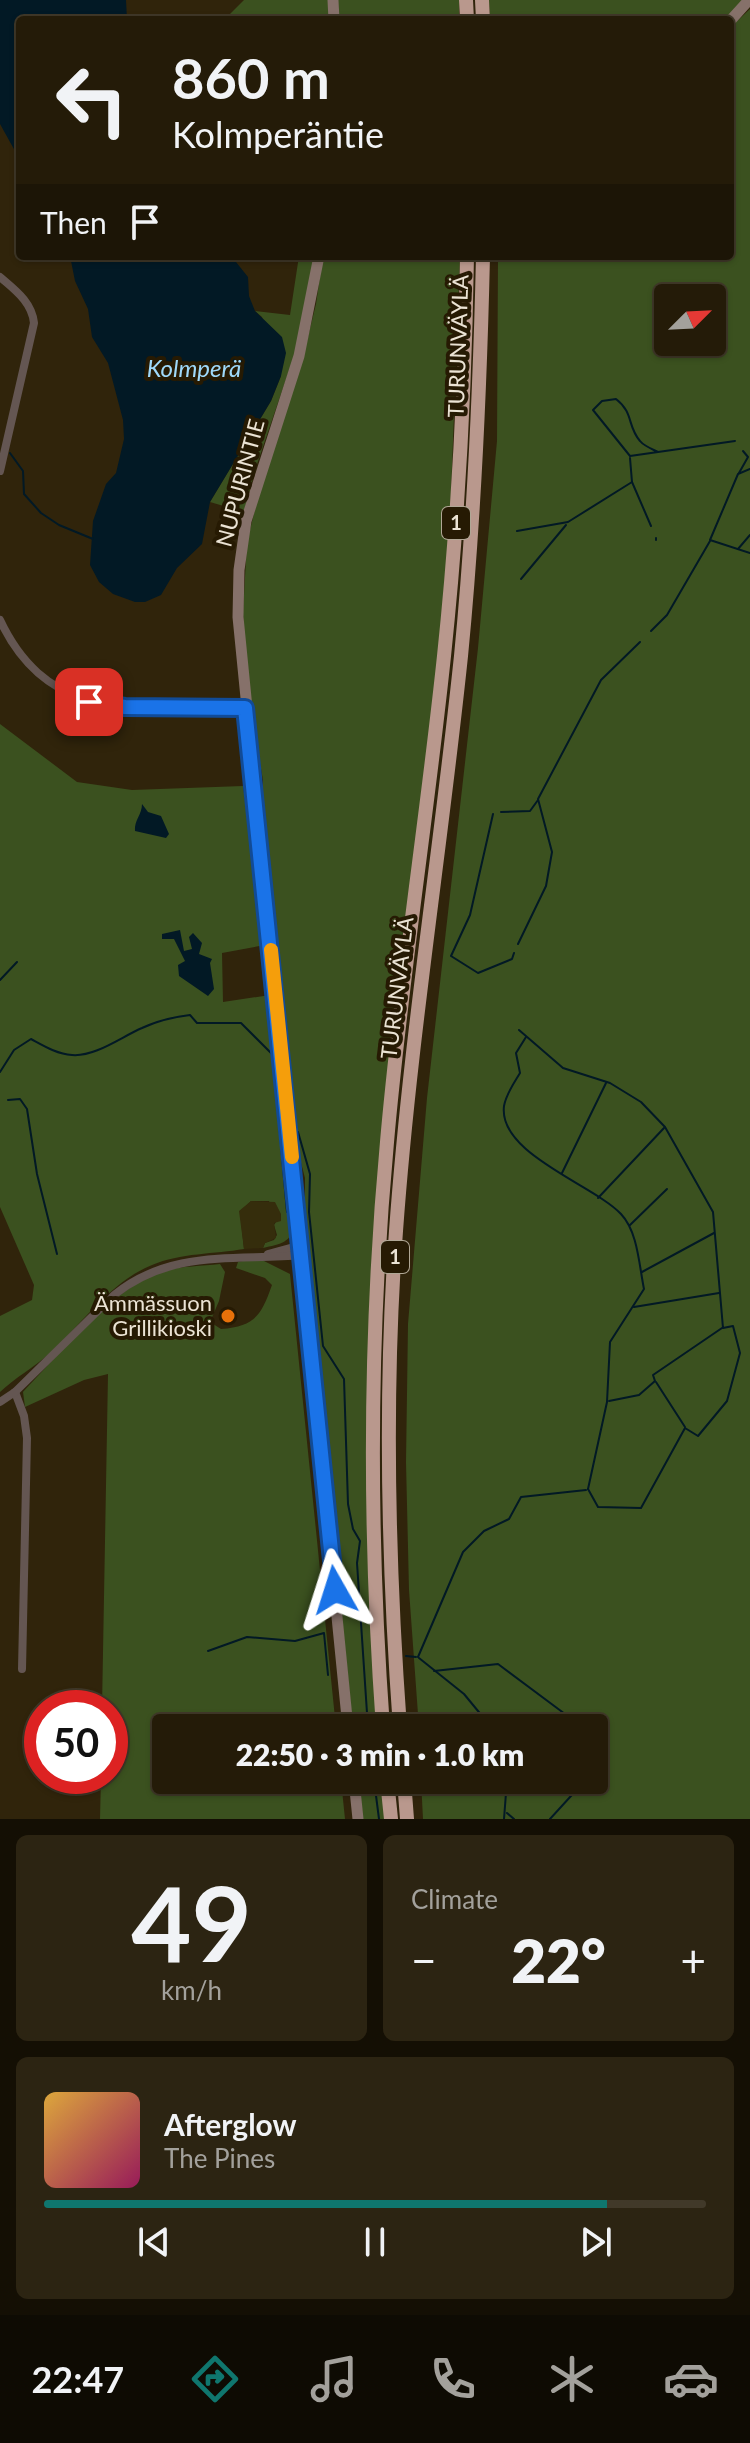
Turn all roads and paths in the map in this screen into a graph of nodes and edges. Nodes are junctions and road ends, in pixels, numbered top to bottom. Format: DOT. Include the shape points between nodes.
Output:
graph roads {
  1 [pos="749,0"];
  2 [pos="734,17"];
  3 [pos="318,260"];
  4 [pos="467,260"];
  5 [pos="483,260"];
  6 [pos="0,277"];
  7 [pos="2,452"];
  8 [pos="0,471"];
  9 [pos="0,620"];
  10 [pos="245,708"];
  11 [pos="301,1250"];
  12 [pos="15,1392"];
  13 [pos="0,1402"];
  14 [pos="22,1669"];
  15 [pos="347,1714"];
  16 [pos="382,1714"];
  17 [pos="399,1714"];
  18 [pos="355,1794"];
  19 [pos="388,1794"];
  20 [pos="405,1794"];
  21 [pos="358,1819"];
  22 [pos="391,1819"];
  23 [pos="407,1819"];
  1 -- 2 [label="main road"];
  3 -- 10 [label="main road, NUPURINTIE" via="299,356 246,521 238,617"];
  4 -- 16 [label="highway, TURUNVÄYLÄ / 1" via="455,542 397,1041 380,1236 375,1526"];
  5 -- 17 [label="highway, TURUNVÄYLÄ / 1" via="461,655 412,1041 396,1236 390,1524"];
  6 -- 7 [label="street" via="28,305 34,323"];
  7 -- 8 [label="street"];
  9 -- 10 [label="street" via="39,674 58,690 89,702"];
  10 -- 11 [label="main road, NUPURINTIE"];
  11 -- 12 [label="street" via="173,1264 131,1282"];
  11 -- 15 [label="main road, NUPURINTIE"];
  12 -- 13 [label="street"];
  12 -- 14 [label="street" via="27,1438"];
  18 -- 21 [label="main road"];
  19 -- 22 [label="highway"];
  20 -- 23 [label="highway"];
}
